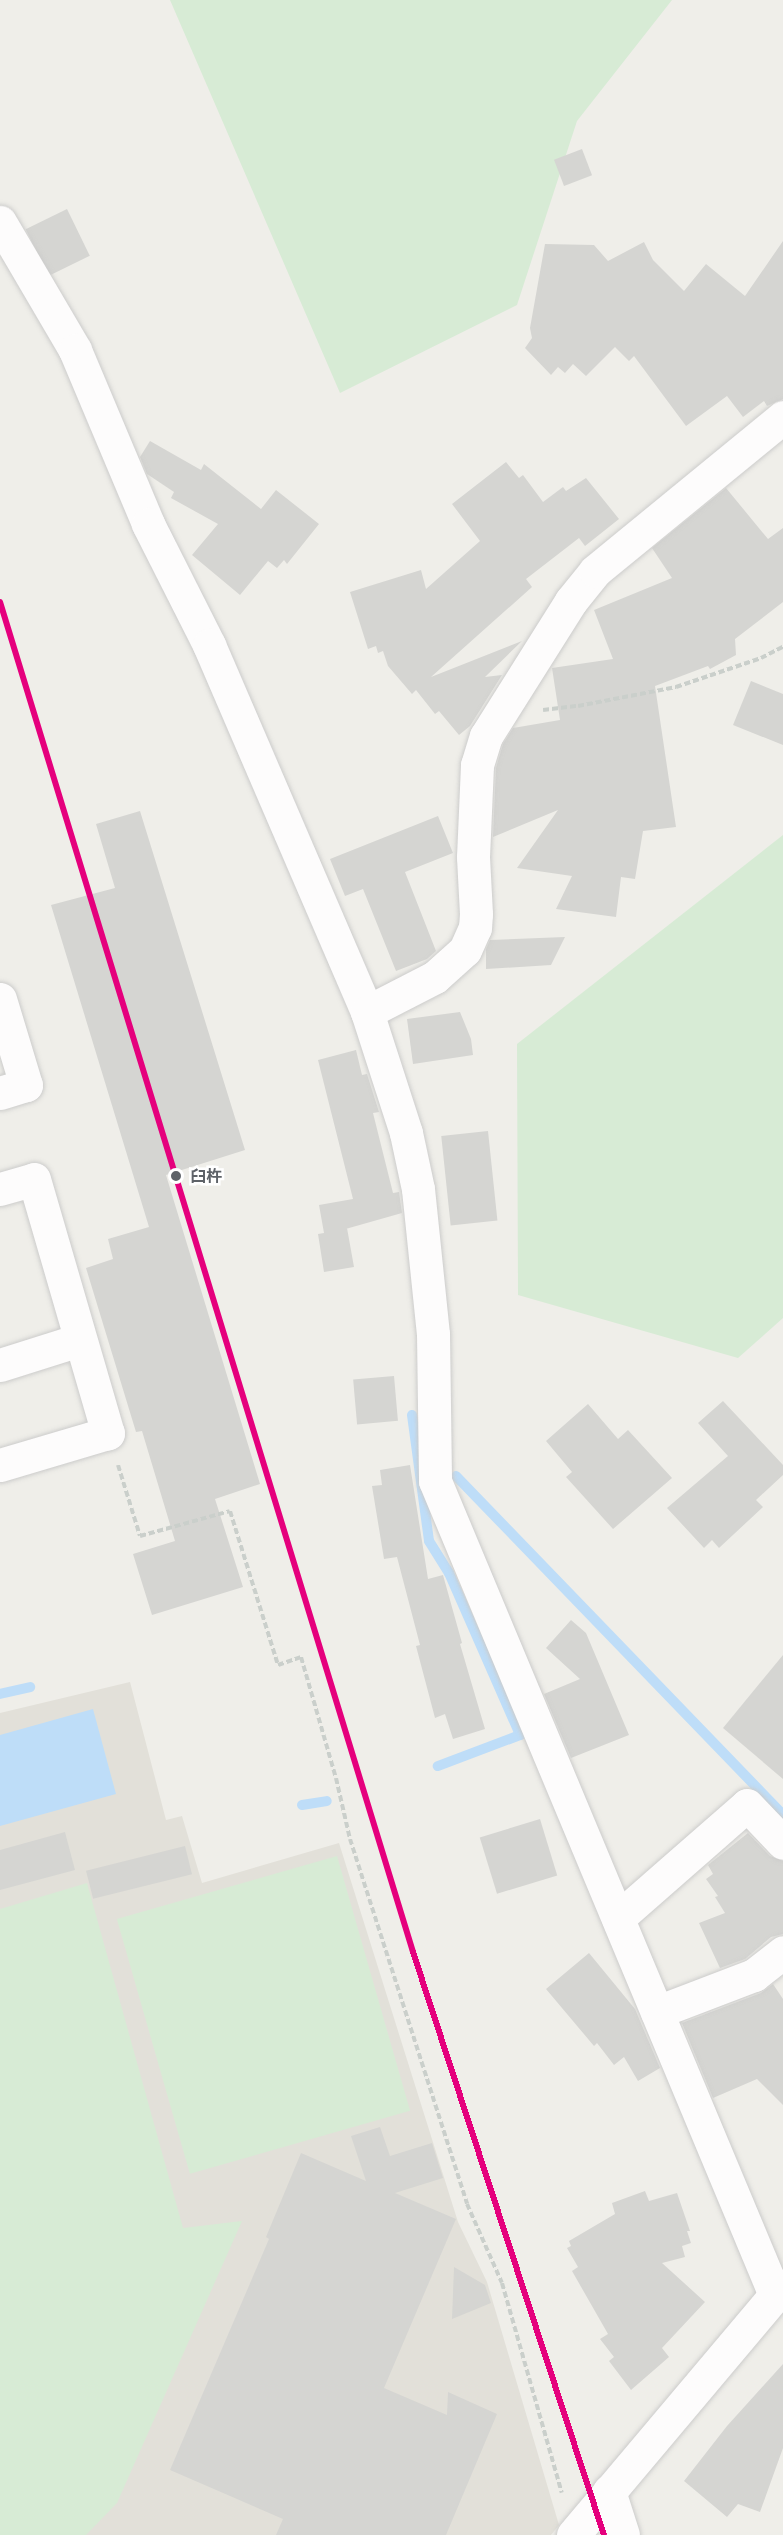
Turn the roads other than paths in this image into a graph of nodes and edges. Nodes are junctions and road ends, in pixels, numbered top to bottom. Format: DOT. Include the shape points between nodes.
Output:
graph roads {
  1 [pos="0,222"];
  2 [pos="783,417"];
  3 [pos="0,999"];
  4 [pos="367,1012"];
  5 [pos="0,1093"];
  6 [pos="0,1189"];
  7 [pos="79,1340"];
  8 [pos="0,1365"];
  9 [pos="0,1465"];
  10 [pos="783,1843"];
  11 [pos="618,1918"];
  12 [pos="783,1952"];
  13 [pos="657,2012"];
  14 [pos="779,2290"];
  15 [pos="609,2491"];
  16 [pos="573,2535"];
  17 [pos="623,2535"];
  1 -- 4 [label="street" via="75,350 148,524 209,645"];
  2 -- 4 [label="street" via="595,572 571,601 486,736 477,765 473,857 476,914 471,939 447,969"];
  3 -- 5 [label="street" via="26,1085"];
  4 -- 11 [label="street" via="406,1133 418,1189 433,1334 435,1481"];
  6 -- 7 [label="street" via="34,1179"];
  7 -- 8 [label="street"];
  7 -- 9 [label="street" via="108,1432"];
  10 -- 11 [label="street" via="747,1805"];
  11 -- 13 [label="street"];
  12 -- 13 [label="street" via="754,1975"];
  13 -- 14 [label="street"];
  14 -- 15 [label="street"];
  15 -- 16 [label="street"];
  15 -- 17 [label="street"];
}
